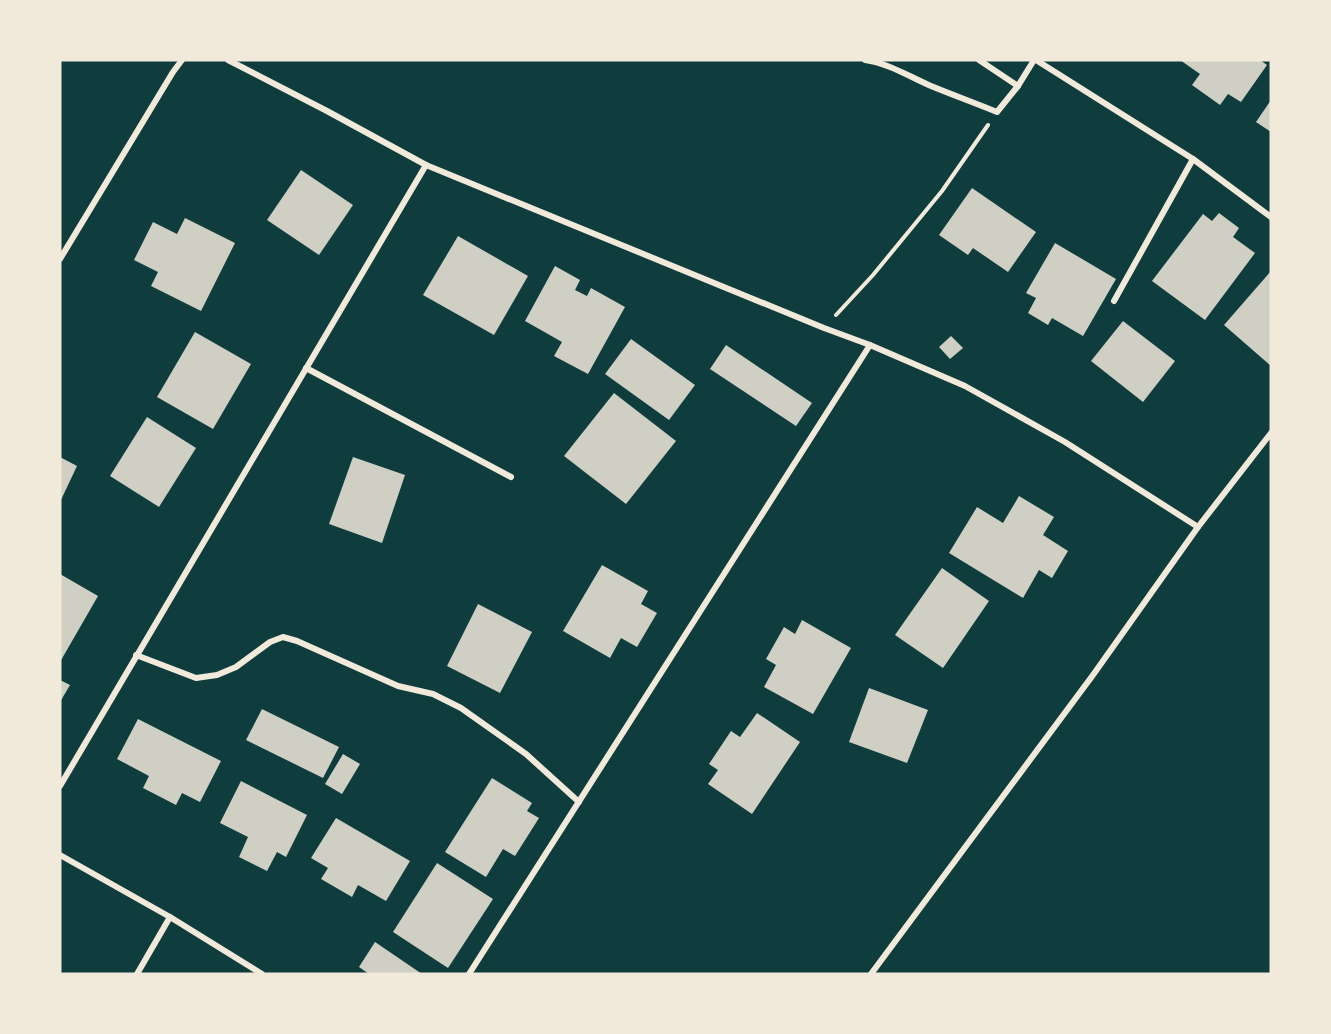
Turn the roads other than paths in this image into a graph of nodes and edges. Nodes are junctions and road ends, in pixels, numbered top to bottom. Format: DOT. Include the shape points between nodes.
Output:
graph roads {
  1 [pos="182,60"];
  2 [pos="228,60"];
  3 [pos="865,60"];
  4 [pos="979,60"];
  5 [pos="1035,60"];
  6 [pos="1018,86"];
  7 [pos="1193,159"];
  8 [pos="426,165"];
  9 [pos="1271,217"];
  10 [pos="60,259"];
  11 [pos="1114,301"];
  12 [pos="870,345"];
  13 [pos="306,368"];
  14 [pos="1271,433"];
  15 [pos="511,477"];
  16 [pos="1198,527"];
  17 [pos="136,655"];
  18 [pos="60,786"];
  19 [pos="579,802"];
  20 [pos="60,855"];
  21 [pos="170,917"];
  22 [pos="137,974"];
  23 [pos="262,974"];
  24 [pos="469,974"];
  25 [pos="871,974"];
  1 -- 10 [label="street"];
  2 -- 8 [label="street"];
  3 -- 6 [label="street" via="997,112"];
  4 -- 6 [label="street"];
  5 -- 6 [label="street"];
  5 -- 7 [label="street"];
  7 -- 9 [label="street"];
  7 -- 11 [label="street"];
  8 -- 12 [label="street"];
  8 -- 13 [label="street"];
  12 -- 16 [label="street" via="975,391 1065,442"];
  12 -- 19 [label="street"];
  13 -- 15 [label="street"];
  13 -- 17 [label="street"];
  14 -- 16 [label="street"];
  16 -- 25 [label="street" via="1094,675"];
  17 -- 18 [label="street"];
  17 -- 19 [label="street" via="196,678 217,675 283,637 297,641 398,686 433,694 461,708 526,754"];
  19 -- 24 [label="street"];
  20 -- 21 [label="street"];
  21 -- 22 [label="street"];
  21 -- 23 [label="street"];
}
